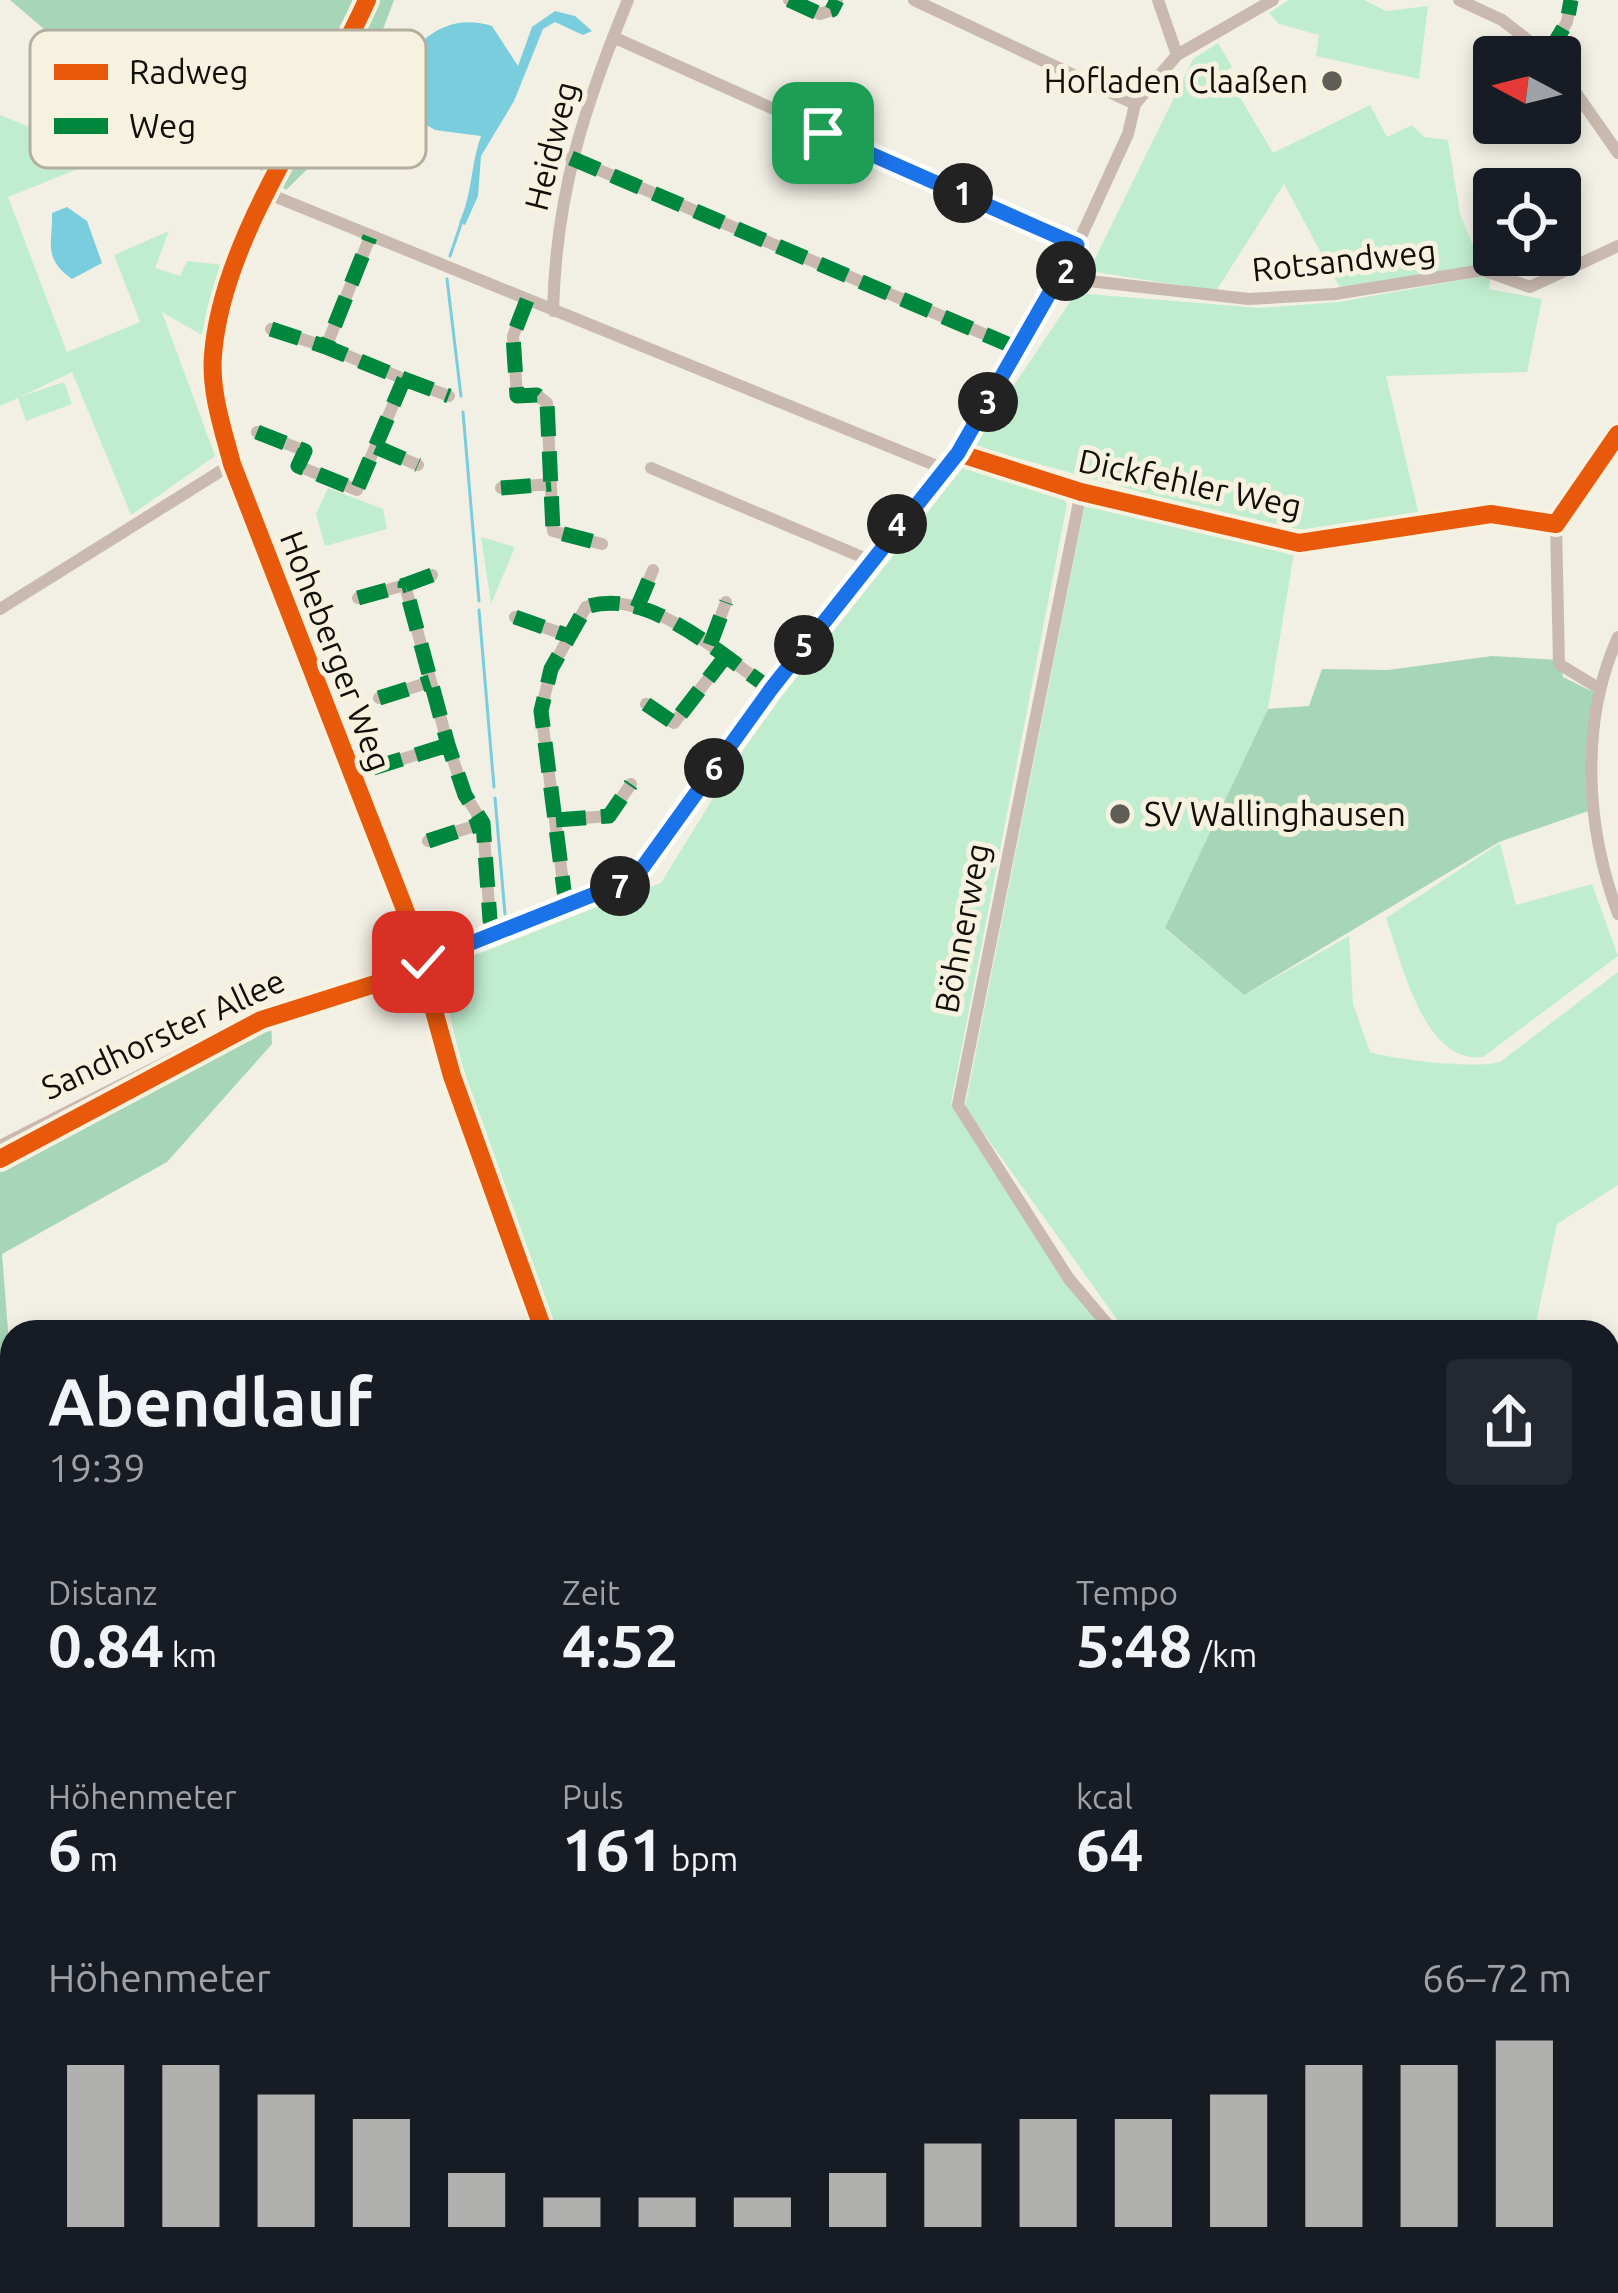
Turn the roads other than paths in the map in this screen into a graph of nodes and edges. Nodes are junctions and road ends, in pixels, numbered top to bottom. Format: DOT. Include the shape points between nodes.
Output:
graph roads {
  1 [pos="367,0"];
  2 [pos="628,0"];
  3 [pos="789,0"];
  4 [pos="836,0"];
  5 [pos="914,0"];
  6 [pos="1159,0"];
  7 [pos="1274,0"];
  8 [pos="1460,0"];
  9 [pos="1570,0"];
  10 [pos="352,30"];
  11 [pos="1523,36"];
  12 [pos="1560,36"];
  13 [pos="613,37"];
  14 [pos="1178,55"];
  15 [pos="1581,100"];
  16 [pos="1135,104"];
  17 [pos="1618,153"];
  18 [pos="571,158"];
  19 [pos="282,168"];
  20 [pos="269,194"];
  21 [pos="370,237"];
  22 [pos="1077,245"];
  23 [pos="1618,246"];
  24 [pos="1062,278"];
  25 [pos="526,300"];
  26 [pos="553,310"];
  27 [pos="272,329"];
  28 [pos="326,347"];
  29 [pos="1019,349"];
  30 [pos="404,380"];
  31 [pos="448,396"];
  32 [pos="517,396"];
  33 [pos="500,399"];
  34 [pos="257,432"];
  35 [pos="1618,434"];
  36 [pos="376,447"];
  37 [pos="958,453"];
  38 [pos="232,464"];
  39 [pos="418,465"];
  40 [pos="651,468"];
  41 [pos="941,468"];
  42 [pos="551,484"];
  43 [pos="501,488"];
  44 [pos="1081,492"];
  45 [pos="1556,524"];
  46 [pos="602,544"];
  47 [pos="869,560"];
  48 [pos="653,570"];
  49 [pos="432,575"];
  50 [pos="405,585"];
  51 [pos="358,598"];
  52 [pos="726,602"];
  53 [pos="637,608"];
  54 [pos="0,609"];
  55 [pos="515,617"];
  56 [pos="566,635"];
  57 [pos="1618,638"];
  58 [pos="710,645"];
  59 [pos="725,657"];
  60 [pos="430,682"];
  61 [pos="771,689"];
  62 [pos="1600,689"];
  63 [pos="379,698"];
  64 [pos="646,704"];
  65 [pos="448,746"];
  66 [pos="373,768"];
  67 [pos="631,784"];
  68 [pos="556,820"];
  69 [pos="483,823"];
  70 [pos="428,841"];
  71 [pos="566,906"];
  72 [pos="1618,914"];
  73 [pos="496,934"];
  74 [pos="423,962"];
  75 [pos="0,1146"];
  76 [pos="540,1320"];
  77 [pos="1104,1320"];
  1 -- 10 [label="street, Hoheberger Weg"];
  2 -- 13 [label="street, Heidweg"];
  3 -- 4 [label="street" via="820,14"];
  5 -- 16 [label="street"];
  6 -- 14 [label="street"];
  7 -- 14 [label="street"];
  8 -- 11 [label="street"];
  9 -- 12 [label="street"];
  13 -- 18 [label="street, Heidweg"];
  13 -- 22 [label="street"];
  14 -- 16 [label="street"];
  15 -- 17 [label="street"];
  16 -- 22 [label="street, Sandhorster Allee"];
  18 -- 26 [label="street, Heidweg"];
  18 -- 29 [label="street"];
  19 -- 20 [label="street, Hoheberger Weg"];
  20 -- 21 [label="street"];
  20 -- 38 [label="street, Hoheberger Weg" via="223,303 213,356"];
  21 -- 25 [label="street"];
  21 -- 28 [label="street"];
  22 -- 24 [label="street, Sandhorster Allee"];
  23 -- 24 [label="street, Rotsandweg" via="1530,287 1483,270 1335,294 1250,298"];
  24 -- 29 [label="street, Sandhorster Allee"];
  25 -- 26 [label="street"];
  25 -- 32 [label="street" via="513,336"];
  26 -- 41 [label="street"];
  27 -- 28 [label="street"];
  28 -- 30 [label="street"];
  29 -- 37 [label="street, Sandhorster Allee"];
  30 -- 31 [label="street"];
  30 -- 36 [label="street"];
  32 -- 33 [label="street"];
  32 -- 42 [label="street" via="547,403"];
  34 -- 36 [label="street" via="305,451 298,466 357,490"];
  35 -- 45 [label="street"];
  36 -- 39 [label="street"];
  37 -- 41 [label="street, Sandhorster Allee"];
  37 -- 44 [label="street, Dickfehler Weg"];
  38 -- 54 [label="street"];
  38 -- 74 [label="street, Hoheberger Weg"];
  40 -- 47 [label="street"];
  41 -- 47 [label="street, Sandhorster Allee"];
  42 -- 43 [label="street"];
  42 -- 46 [label="street" via="553,531"];
  44 -- 45 [label="street, Dickfehler Weg" via="1299,543 1491,514"];
  44 -- 77 [label="street, Böhnerweg" via="958,1105"];
  45 -- 62 [label="street" via="1559,664"];
  47 -- 61 [label="street, Sandhorster Allee"];
  48 -- 53 [label="street"];
  49 -- 50 [label="street"];
  50 -- 51 [label="street"];
  50 -- 60 [label="street"];
  52 -- 58 [label="street"];
  53 -- 56 [label="street" via="610,599 586,607"];
  53 -- 58 [label="street"];
  55 -- 56 [label="street"];
  56 -- 68 [label="street" via="541,711"];
  57 -- 62 [label="street"];
  58 -- 59 [label="street"];
  59 -- 61 [label="street"];
  59 -- 64 [label="street" via="674,723"];
  60 -- 63 [label="street"];
  60 -- 65 [label="street"];
  61 -- 71 [label="street, Sandhorster Allee" via="635,878"];
  62 -- 72 [label="street" via="1593,810"];
  65 -- 66 [label="street"];
  65 -- 69 [label="street"];
  67 -- 68 [label="street" via="610,816"];
  68 -- 71 [label="street"];
  69 -- 70 [label="street"];
  69 -- 73 [label="street"];
  71 -- 73 [label="street, Sandhorster Allee"];
  73 -- 74 [label="street, Sandhorster Allee"];
  74 -- 75 [label="street, Sandhorster Allee" via="255,1017"];
  74 -- 76 [label="street, Hoheberger Weg" via="452,1076"];
}
